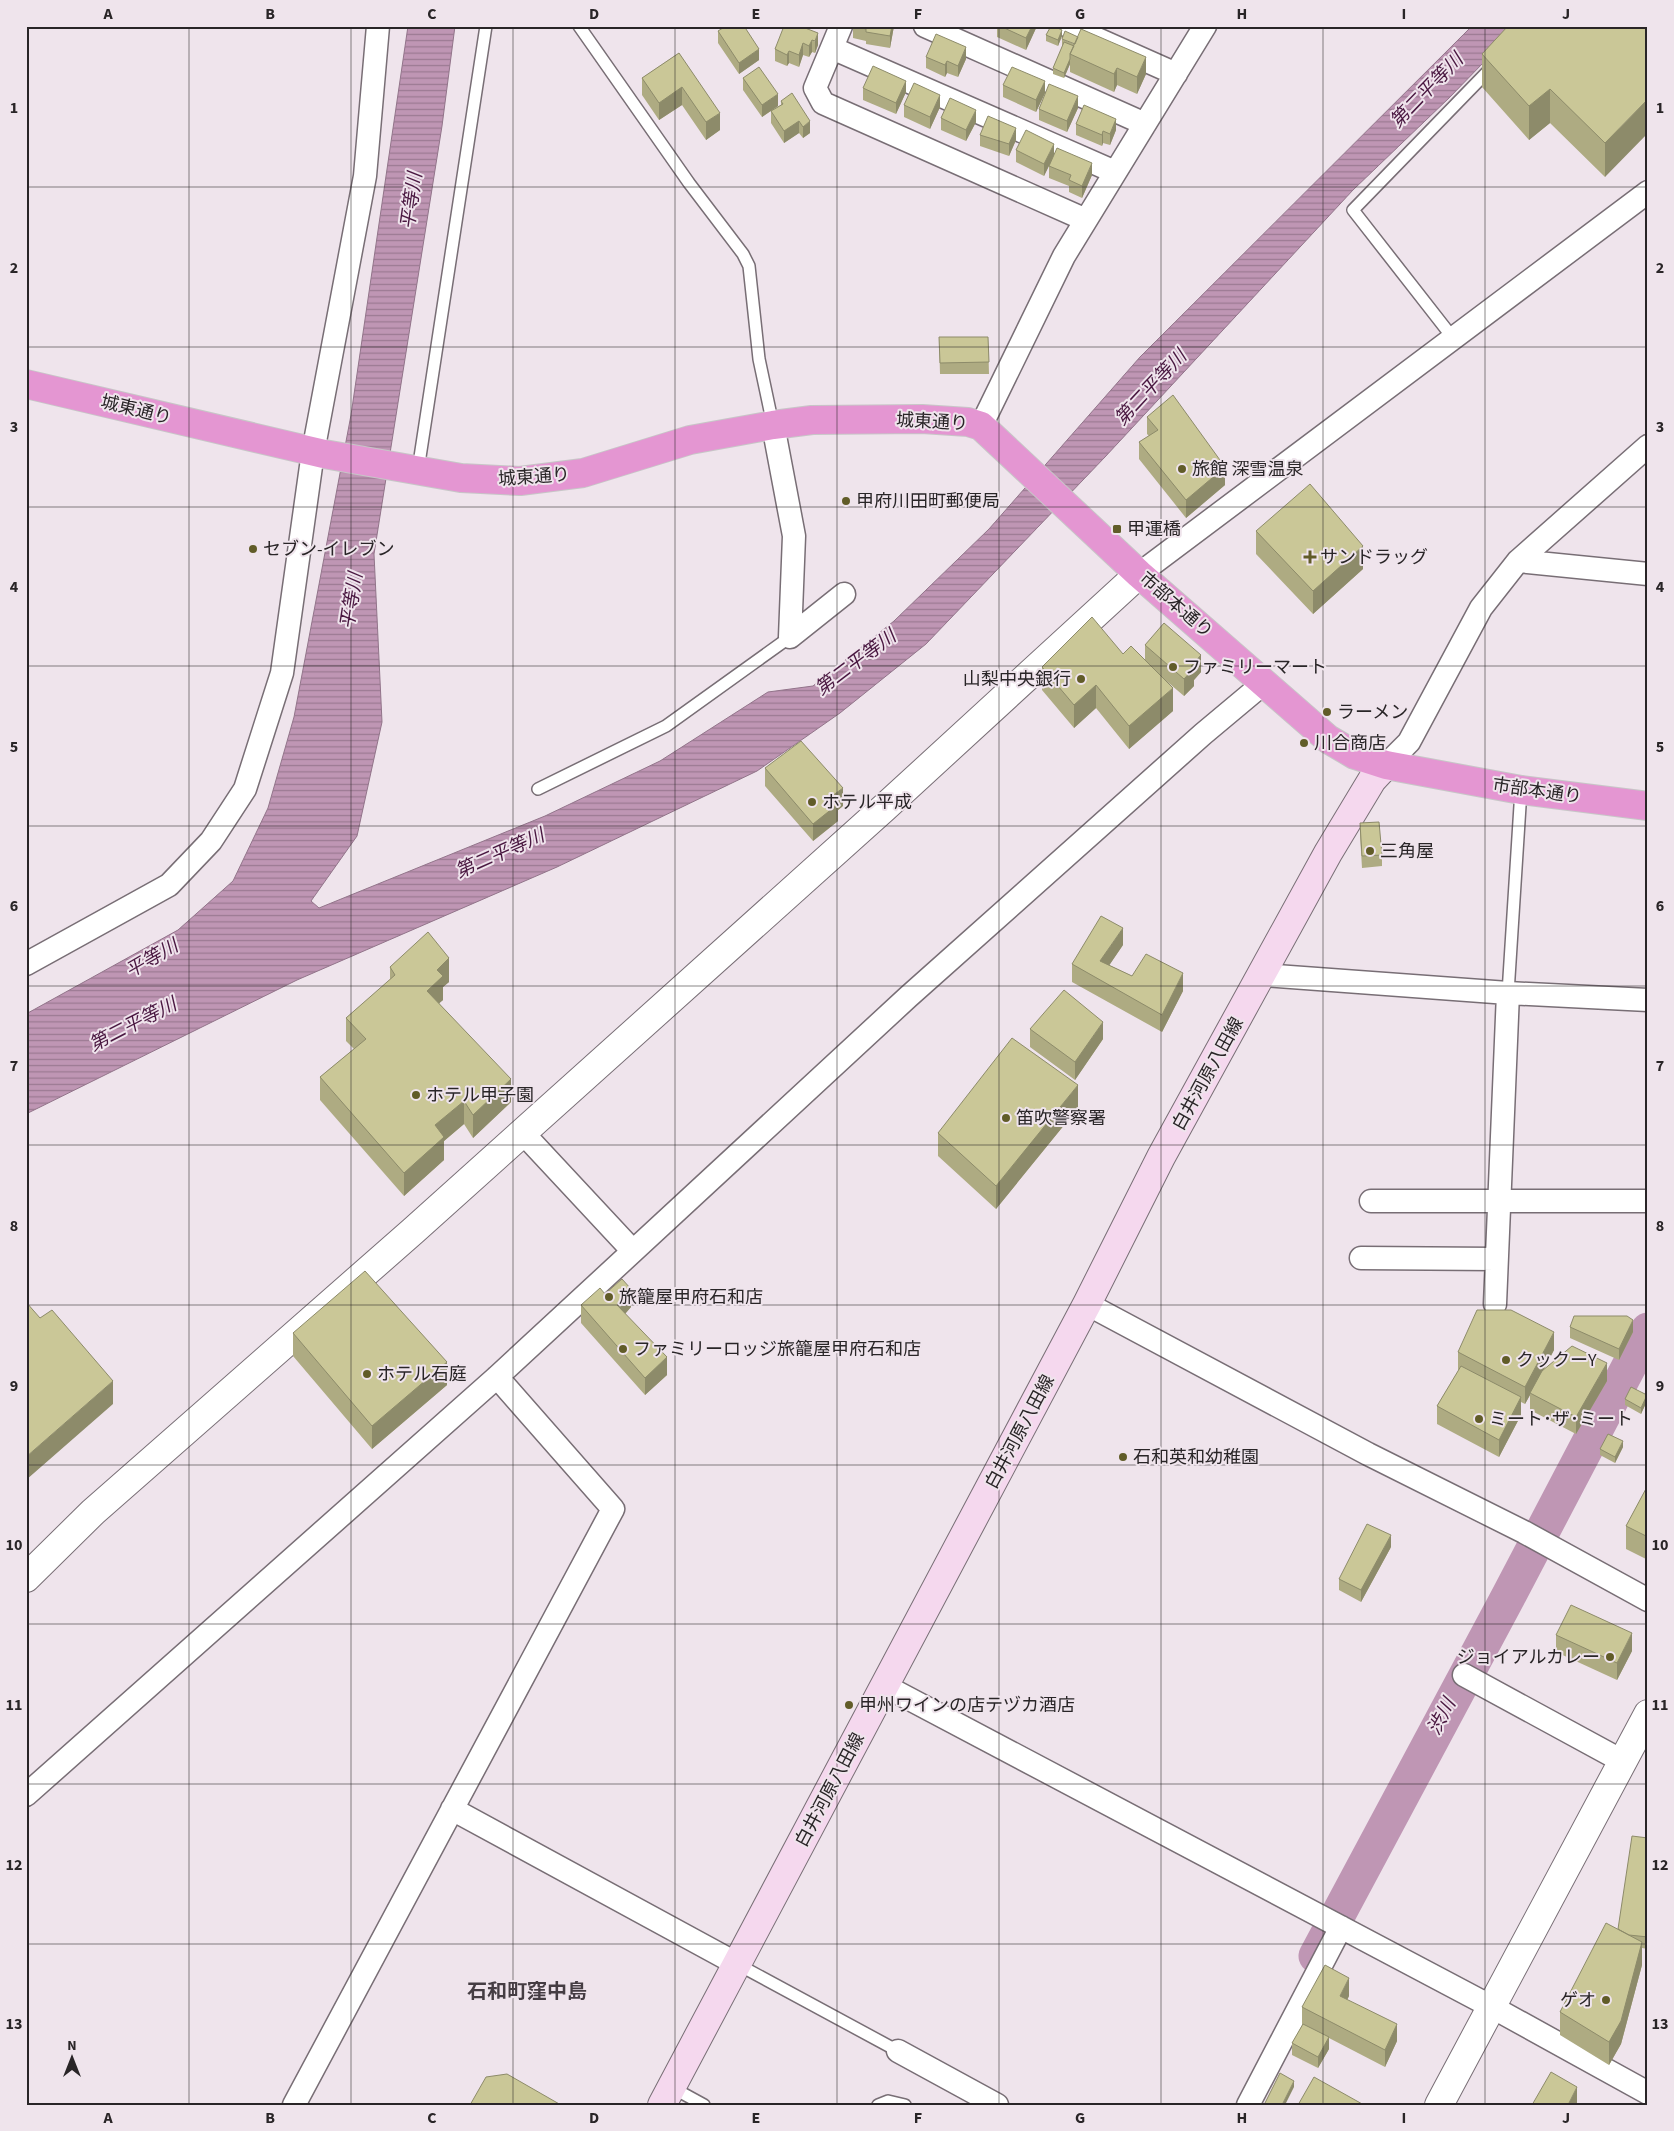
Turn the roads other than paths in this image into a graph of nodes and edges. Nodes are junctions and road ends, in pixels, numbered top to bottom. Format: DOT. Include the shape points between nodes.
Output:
graph roads {
  1 [pos="378,26"];
  2 [pos="486,26"];
  3 [pos="579,26"];
  4 [pos="841,26"];
  5 [pos="925,26"];
  6 [pos="1068,26"];
  7 [pos="1205,26"];
  8 [pos="832,48"];
  9 [pos="1499,60"];
  10 [pos="1176,74"];
  11 [pos="1145,124"];
  12 [pos="1115,172"];
  13 [pos="1648,192"];
  14 [pos="1086,220"];
  15 [pos="1453,338"];
  16 [pos="26,384"];
  17 [pos="773,425"];
  18 [pos="982,426"];
  19 [pos="1648,446"];
  20 [pos="319,453"];
  21 [pos="412,469"];
  22 [pos="1026,469"];
  23 [pos="1518,561"];
  24 [pos="1139,574"];
  25 [pos="1648,574"];
  26 [pos="844,594"];
  27 [pos="790,637"];
  28 [pos="1264,683"];
  29 [pos="1386,765"];
  30 [pos="538,789"];
  31 [pos="1521,790"];
  32 [pos="1648,806"];
  33 [pos="26,964"];
  34 [pos="1262,975"];
  35 [pos="1508,993"];
  36 [pos="1648,1000"];
  37 [pos="522,1132"];
  38 [pos="1371,1201"];
  39 [pos="1498,1201"];
  40 [pos="1648,1201"];
  41 [pos="632,1250"];
  42 [pos="1361,1258"];
  43 [pos="1496,1260"];
  44 [pos="1087,1304"];
  45 [pos="1495,1304"];
  46 [pos="498,1377"];
  47 [pos="26,1578"];
  48 [pos="1648,1600"];
  49 [pos="1468,1677"];
  50 [pos="885,1686"];
  51 [pos="1648,1714"];
  52 [pos="1624,1762"];
  53 [pos="26,1795"];
  54 [pos="452,1809"];
  55 [pos="1336,1924"];
  56 [pos="737,1964"];
  57 [pos="1492,2007"];
  58 [pos="898,2051"];
  59 [pos="1648,2093"];
  60 [pos="666,2096"];
  61 [pos="294,2105"];
  62 [pos="704,2105"];
  63 [pos="878,2105"];
  64 [pos="905,2105"];
  65 [pos="997,2105"];
  66 [pos="1248,2105"];
  67 [pos="1439,2105"];
  1 -- 20 [label="street" via="365,176"];
  2 -- 21 [label="lane"];
  3 -- 17 [label="lane" via="749,266 759,359"];
  4 -- 8 [label="street"];
  5 -- 11 [label="street"];
  6 -- 10 [label="street"];
  7 -- 10 [label="street"];
  8 -- 12 [label="street"];
  8 -- 14 [label="street" via="816,88 823,102"];
  9 -- 15 [label="lane" via="1353,210"];
  10 -- 11 [label="street"];
  11 -- 12 [label="street"];
  12 -- 14 [label="street"];
  13 -- 15 [label="street"];
  14 -- 18 [label="street" via="1064,256"];
  15 -- 24 [label="street"];
  16 -- 20 [label="highway, 城東通り"];
  17 -- 18 [label="highway, 城東通り" via="812,420 922,419"];
  17 -- 21 [label="highway, 城東通り" via="690,440 583,473 520,481 461,478"];
  17 -- 27 [label="street" via="794,536"];
  18 -- 22 [label="highway, 城東通り"];
  19 -- 23 [label="street"];
  20 -- 21 [label="highway, 城東通り"];
  20 -- 33 [label="street" via="282,673 245,789 211,841 170,885"];
  22 -- 24 [label="highway, 市部本通り"];
  23 -- 25 [label="street"];
  23 -- 29 [label="street" via="1481,608 1409,742"];
  24 -- 28 [label="highway, 市部本通り"];
  24 -- 37 [label="street" via="884,808"];
  26 -- 27 [label="street"];
  27 -- 30 [label="lane" via="666,726"];
  28 -- 29 [label="highway, 市部本通り" via="1328,739 1355,755"];
  28 -- 41 [label="street" via="1202,734 908,997"];
  29 -- 31 [label="highway, 市部本通り"];
  29 -- 34 [label="main road, 白井河原八田線" via="1372,780 1328,853"];
  31 -- 32 [label="highway, 市部本通り"];
  31 -- 35 [label="lane"];
  34 -- 35 [label="street"];
  34 -- 44 [label="main road, 白井河原八田線" via="1161,1157"];
  35 -- 36 [label="street"];
  35 -- 39 [label="street"];
  37 -- 41 [label="street"];
  37 -- 47 [label="street" via="93,1512"];
  38 -- 39 [label="street"];
  39 -- 40 [label="street"];
  39 -- 43 [label="street"];
  41 -- 46 [label="street"];
  42 -- 43 [label="street"];
  43 -- 45 [label="street"];
  44 -- 48 [label="street"];
  44 -- 50 [label="main road, 白井河原八田線"];
  46 -- 53 [label="street"];
  46 -- 54 [label="street" via="613,1509"];
  49 -- 52 [label="street"];
  50 -- 55 [label="street"];
  50 -- 56 [label="main road, 白井河原八田線"];
  51 -- 52 [label="street"];
  52 -- 57 [label="street"];
  54 -- 56 [label="street"];
  54 -- 61 [label="street"];
  55 -- 57 [label="street"];
  55 -- 66 [label="street"];
  56 -- 58 [label="lane"];
  56 -- 60 [label="main road, 白井河原八田線"];
  57 -- 59 [label="street"];
  57 -- 67 [label="street"];
  58 -- 65 [label="street"];
  60 -- 62 [label="lane"];
  63 -- 64 [label="lane" via="888,2100"];
}
